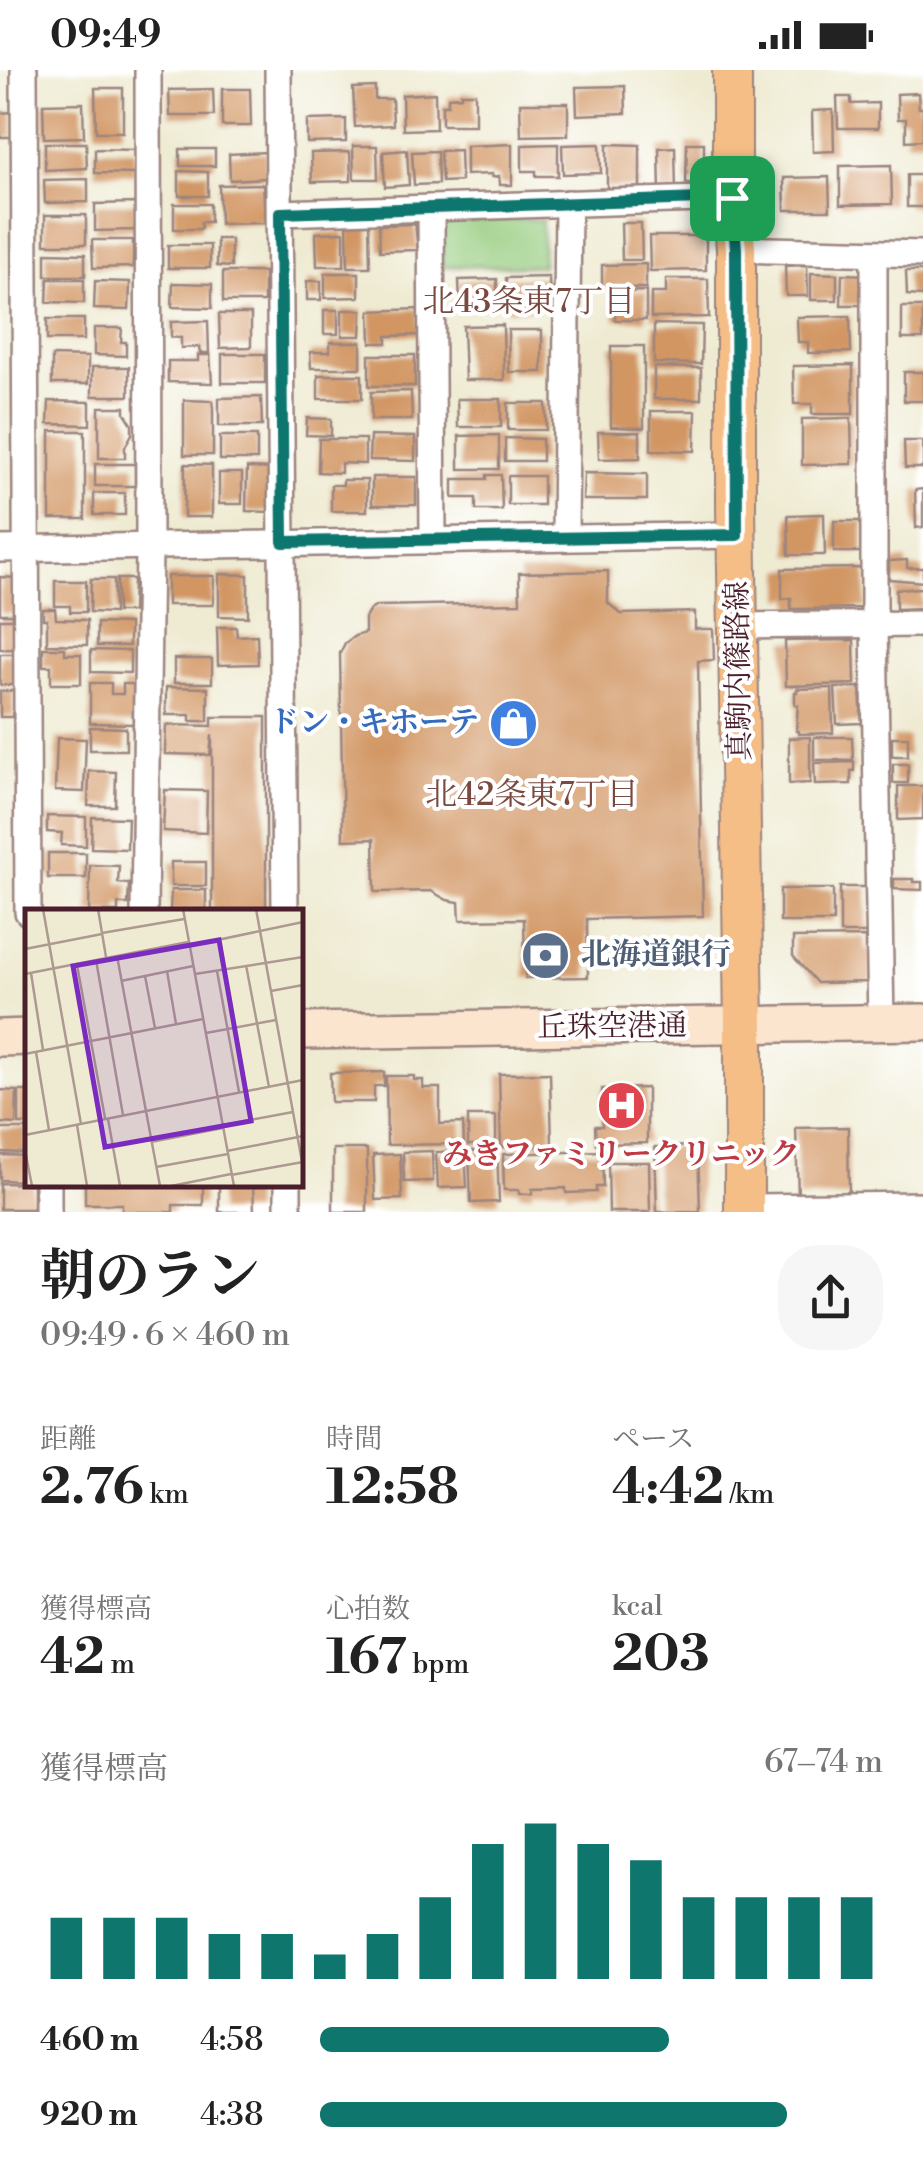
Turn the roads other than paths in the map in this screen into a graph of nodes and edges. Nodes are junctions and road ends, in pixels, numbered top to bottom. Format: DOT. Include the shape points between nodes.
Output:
graph roads {
  1 [pos="24,70"];
  2 [pos="148,70"];
  3 [pos="278,70"];
  4 [pos="732,70"];
  5 [pos="732,198"];
  6 [pos="568,203"];
  7 [pos="431,208"];
  8 [pos="280,213"];
  9 [pos="736,249"];
  10 [pos="874,254"];
  11 [pos="923,254"];
  12 [pos="737,535"];
  13 [pos="565,537"];
  14 [pos="433,541"];
  15 [pos="283,542"];
  16 [pos="149,547"];
  17 [pos="0,549"];
  18 [pos="27,549"];
  19 [pos="923,624"];
  20 [pos="738,626"];
  21 [pos="874,626"];
  22 [pos="28,909"];
  23 [pos="144,909"];
  24 [pos="286,909"];
  25 [pos="881,1022"];
  26 [pos="923,1022"];
  27 [pos="744,1025"];
  28 [pos="302,1031"];
  29 [pos="25,1037"];
  30 [pos="0,1038"];
  31 [pos="923,1205"];
  32 [pos="744,1209"];
  1 -- 18 [label="street"];
  2 -- 16 [label="street"];
  3 -- 8 [label="street"];
  4 -- 5 [label="main road, 真駒内篠路線"];
  5 -- 6 [label="street"];
  5 -- 9 [label="main road, 真駒内篠路線"];
  6 -- 7 [label="street"];
  6 -- 13 [label="street"];
  7 -- 8 [label="street"];
  7 -- 14 [label="street"];
  8 -- 15 [label="street"];
  9 -- 10 [label="street"];
  9 -- 12 [label="main road, 真駒内篠路線"];
  10 -- 11 [label="street"];
  10 -- 21 [label="street"];
  12 -- 13 [label="street"];
  12 -- 20 [label="main road, 真駒内篠路線"];
  13 -- 14 [label="street"];
  14 -- 15 [label="street"];
  15 -- 16 [label="street"];
  15 -- 24 [label="street"];
  16 -- 18 [label="street"];
  16 -- 23 [label="street"];
  17 -- 18 [label="street"];
  18 -- 22 [label="street"];
  19 -- 21 [label="street"];
  20 -- 21 [label="street"];
  20 -- 27 [label="main road, 真駒内篠路線"];
  21 -- 25 [label="street"];
  25 -- 26 [label="main road, 丘珠空港通"];
  25 -- 27 [label="main road, 丘珠空港通"];
  27 -- 28 [label="main road, 丘珠空港通"];
  27 -- 32 [label="main road, 真駒内篠路線"];
  29 -- 30 [label="main road"];
  31 -- 32 [label="street"];
}
